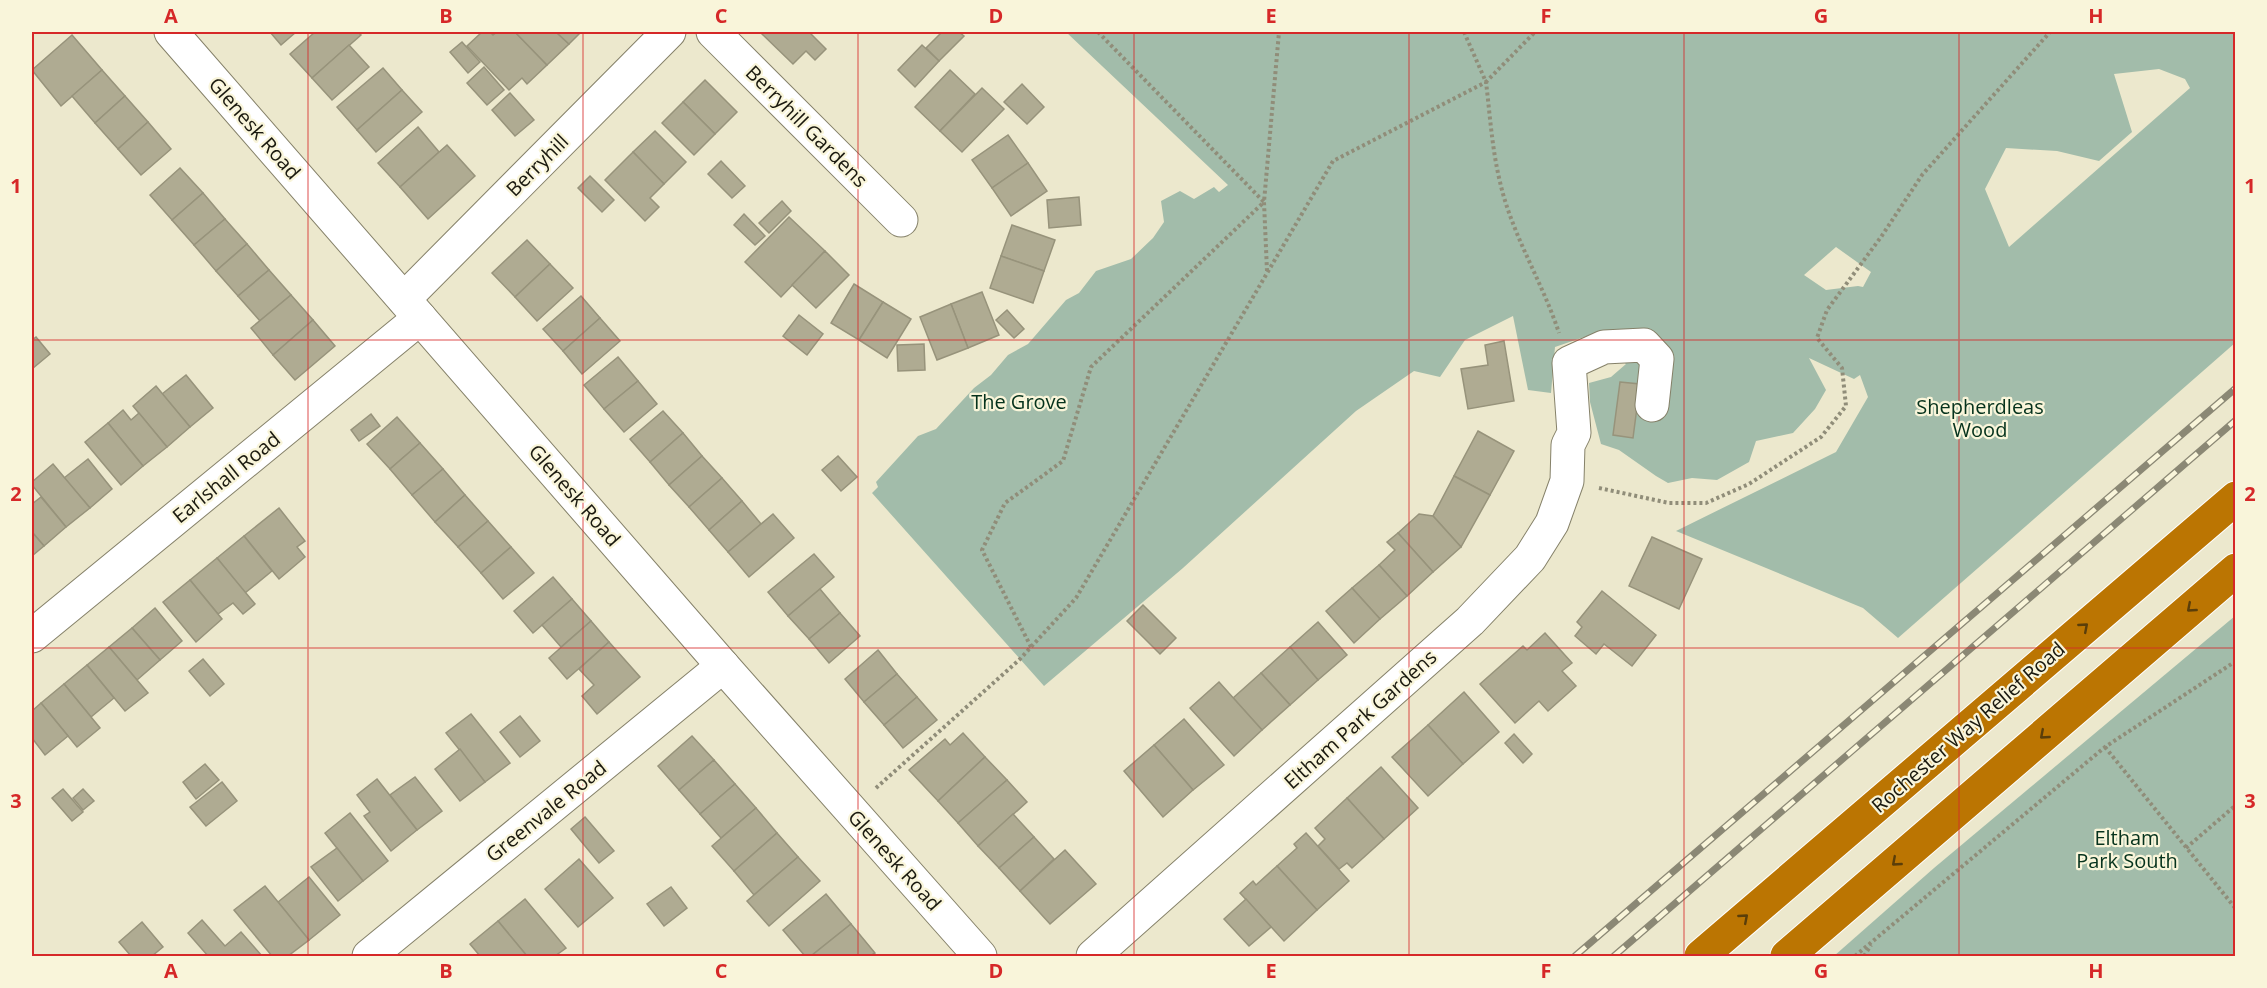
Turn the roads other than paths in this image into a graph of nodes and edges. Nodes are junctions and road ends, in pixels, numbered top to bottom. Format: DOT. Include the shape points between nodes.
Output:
graph roads {
  1 [pos="171,32"];
  2 [pos="669,32"];
  3 [pos="713,32"];
  4 [pos="901,220"];
  5 [pos="412,308"];
  6 [pos="1652,405"];
  7 [pos="2235,498"];
  8 [pos="2235,570"];
  9 [pos="32,636"];
  10 [pos="723,666"];
  11 [pos="369,957"];
  12 [pos="980,957"];
  13 [pos="1093,957"];
  14 [pos="1701,957"];
  15 [pos="1787,957"];
  1 -- 5 [label="street, Glenesk Road"];
  2 -- 5 [label="street, Berryhill"];
  3 -- 4 [label="street, Berryhill Gardens"];
  5 -- 9 [label="street, Earlshall Road"];
  5 -- 10 [label="street, Glenesk Road"];
  6 -- 13 [label="street, Eltham Park Gardens" via="1657,359 1644,345 1604,347 1569,363 1574,433 1568,445 1567,481 1552,523 1530,558 1470,621"];
  14 -- 7 [label="highway, Rochester Way Relief Road, one-way"];
  8 -- 15 [label="highway, one-way"];
  10 -- 11 [label="street, Greenvale Road"];
  10 -- 12 [label="street, Glenesk Road"];
}
